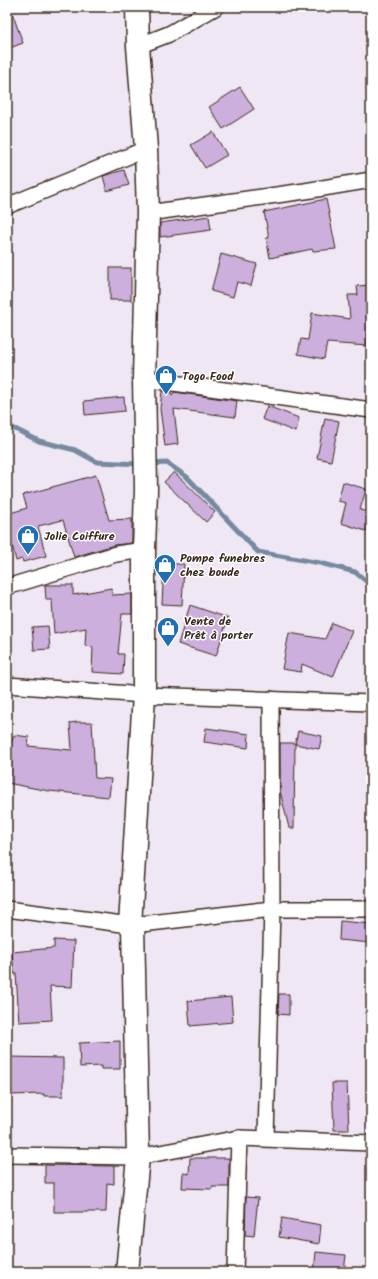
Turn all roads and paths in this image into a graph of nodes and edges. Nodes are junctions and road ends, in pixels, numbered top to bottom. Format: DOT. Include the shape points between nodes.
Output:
graph roads {
  1 [pos="137,7"];
  2 [pos="216,7"];
  3 [pos="138,46"];
  4 [pos="146,149"];
  5 [pos="371,180"];
  6 [pos="7,206"];
  7 [pos="148,213"];
  8 [pos="144,379"];
  9 [pos="371,410"];
  10 [pos="144,550"];
  11 [pos="7,587"];
  12 [pos="7,686"];
  13 [pos="144,695"];
  14 [pos="270,699"];
  15 [pos="371,703"];
  16 [pos="7,908"];
  17 [pos="272,909"];
  18 [pos="371,909"];
  19 [pos="132,925"];
  20 [pos="239,1138"];
  21 [pos="266,1138"];
  22 [pos="371,1143"];
  23 [pos="7,1155"];
  24 [pos="138,1158"];
  25 [pos="127,1272"];
  26 [pos="235,1272"];
  1 -- 3 [label="street"];
  2 -- 3 [label="street" via="169,34"];
  3 -- 4 [label="street"];
  4 -- 6 [label="street"];
  4 -- 7 [label="street"];
  5 -- 7 [label="street"];
  7 -- 8 [label="street"];
  8 -- 9 [label="street"];
  8 -- 10 [label="street"];
  10 -- 11 [label="street" via="116,554"];
  10 -- 13 [label="street"];
  12 -- 13 [label="street"];
  13 -- 14 [label="street"];
  13 -- 19 [label="street"];
  14 -- 15 [label="street"];
  14 -- 17 [label="street"];
  16 -- 19 [label="street"];
  17 -- 18 [label="street"];
  17 -- 19 [label="street"];
  17 -- 21 [label="street"];
  19 -- 24 [label="street"];
  20 -- 21 [label="street"];
  20 -- 24 [label="street"];
  20 -- 26 [label="street"];
  21 -- 22 [label="street"];
  23 -- 24 [label="street"];
  24 -- 25 [label="street"];
}
